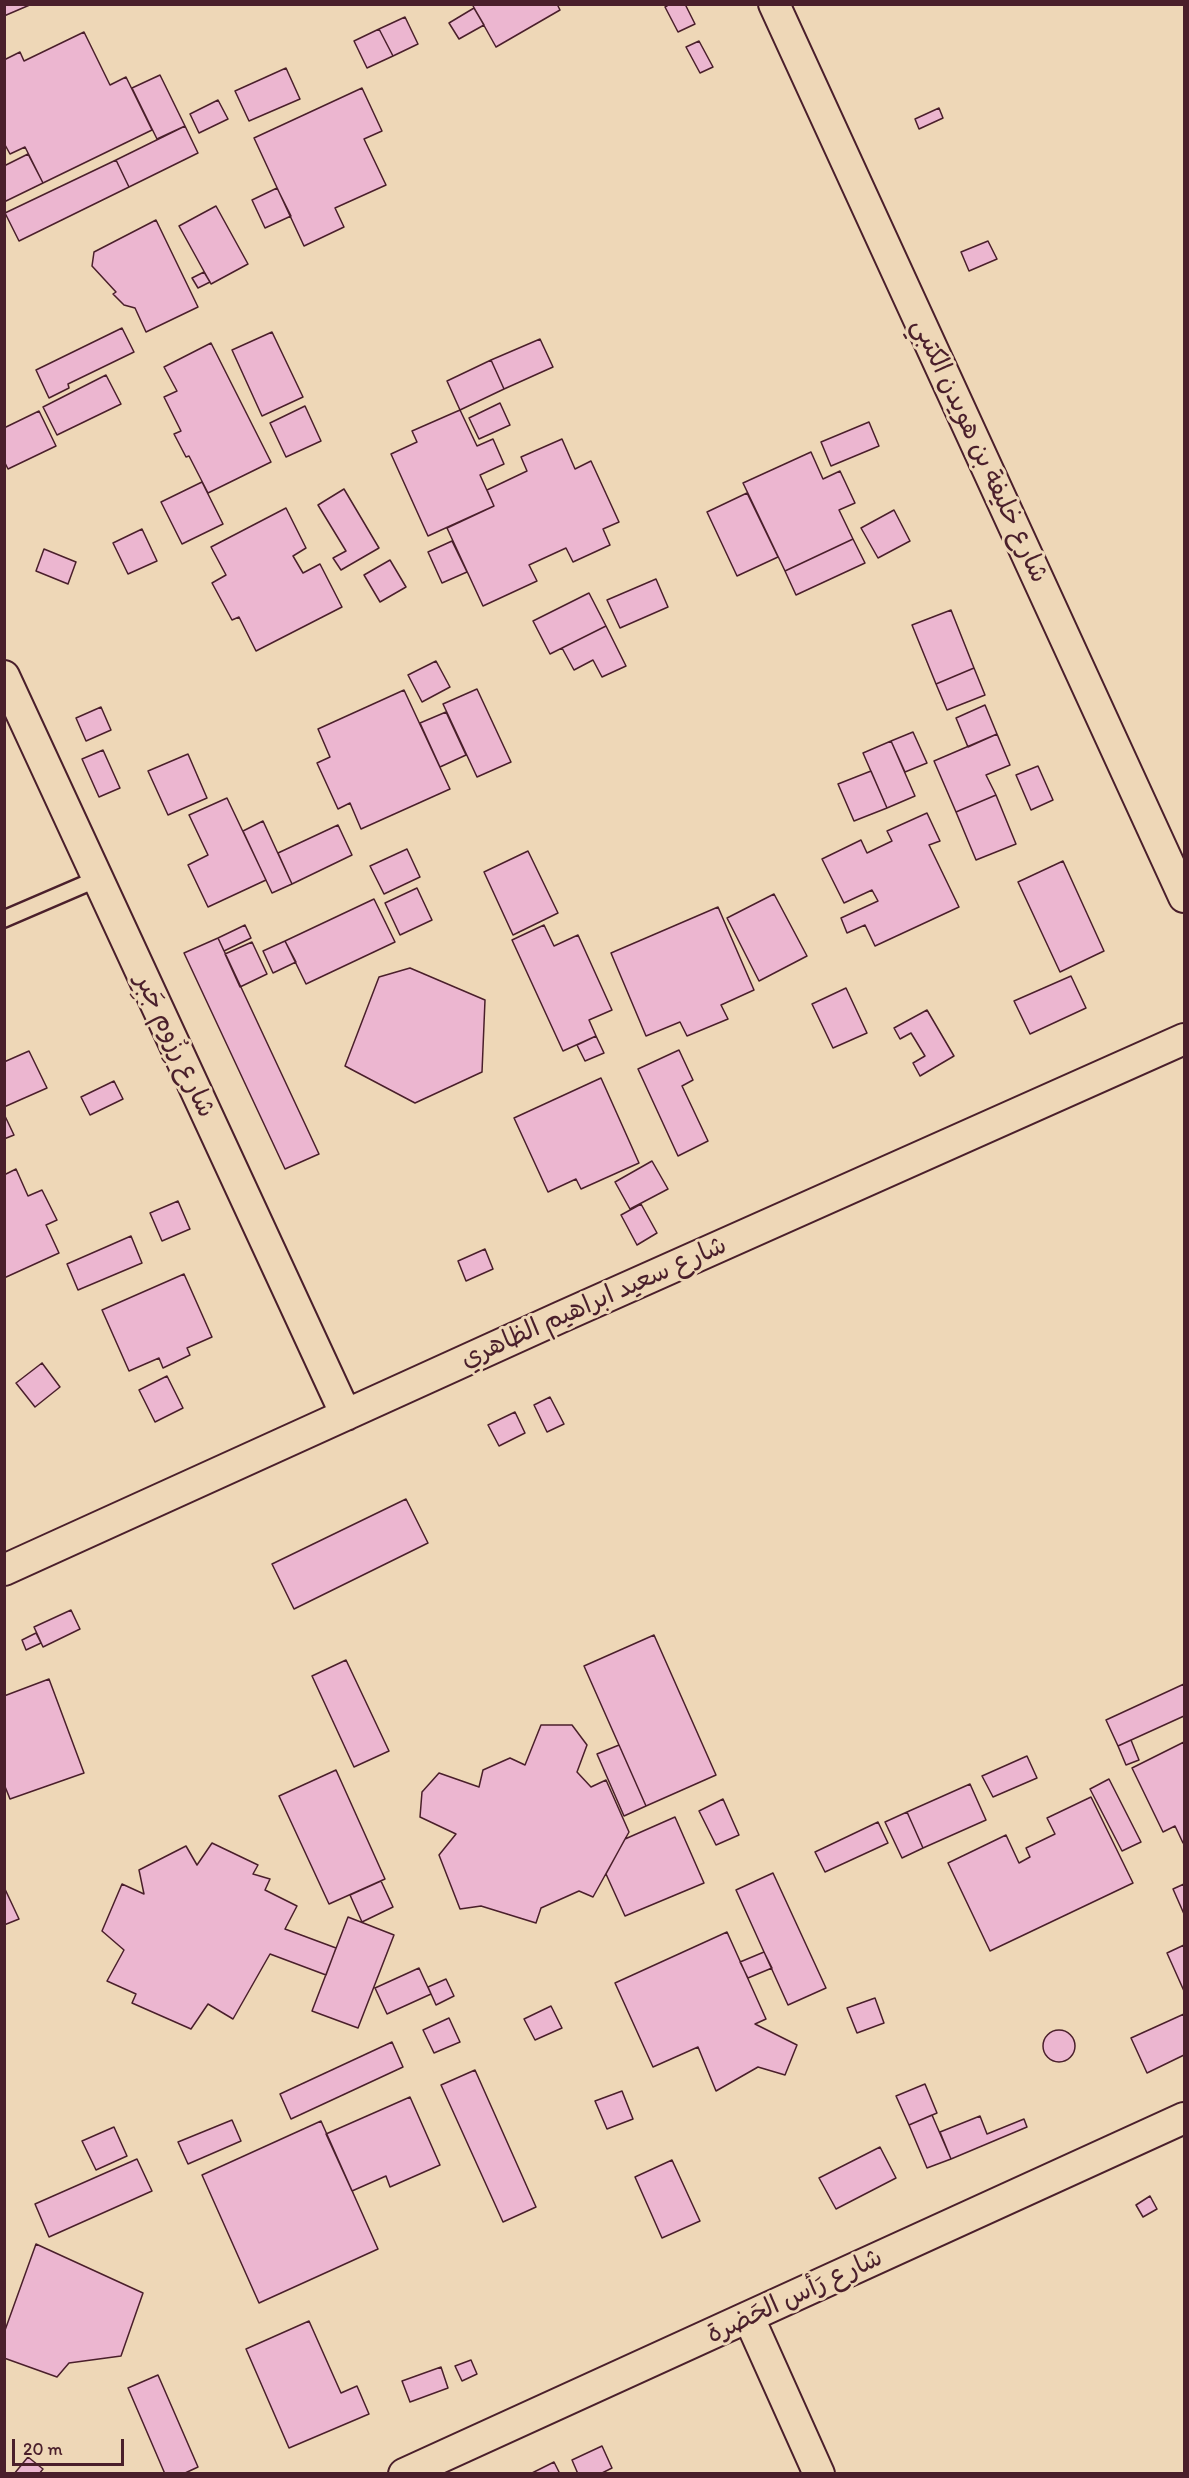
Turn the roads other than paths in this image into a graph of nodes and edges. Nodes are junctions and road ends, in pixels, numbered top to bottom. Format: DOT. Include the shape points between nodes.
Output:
graph roads {
  1 [pos="774,4"];
  2 [pos="4,676"];
  3 [pos="97,879"];
  4 [pos="1185,897"];
  5 [pos="4,919"];
  6 [pos="1185,1039"];
  7 [pos="346,1415"];
  8 [pos="4,1570"];
  9 [pos="1185,2118"];
  10 [pos="749,2318"];
  11 [pos="404,2474"];
  12 [pos="819,2474"];
  1 -- 4 [label="street, شارع خليفة بن هويدن الكتبي"];
  2 -- 3 [label="street, شارع رِزُوم جَبِر"];
  3 -- 5 [label="lane"];
  3 -- 7 [label="street, شارع رِزُوم جَبِر"];
  6 -- 7 [label="street, شارع سعيد ابراهيم الظاهري"];
  7 -- 8 [label="street, شارع سعيد ابراهيم الظاهري"];
  9 -- 10 [label="street, شارع رَأس الحَضرة"];
  10 -- 11 [label="street, شارع رَأس الحَضرة"];
  10 -- 12 [label="street"];
}
